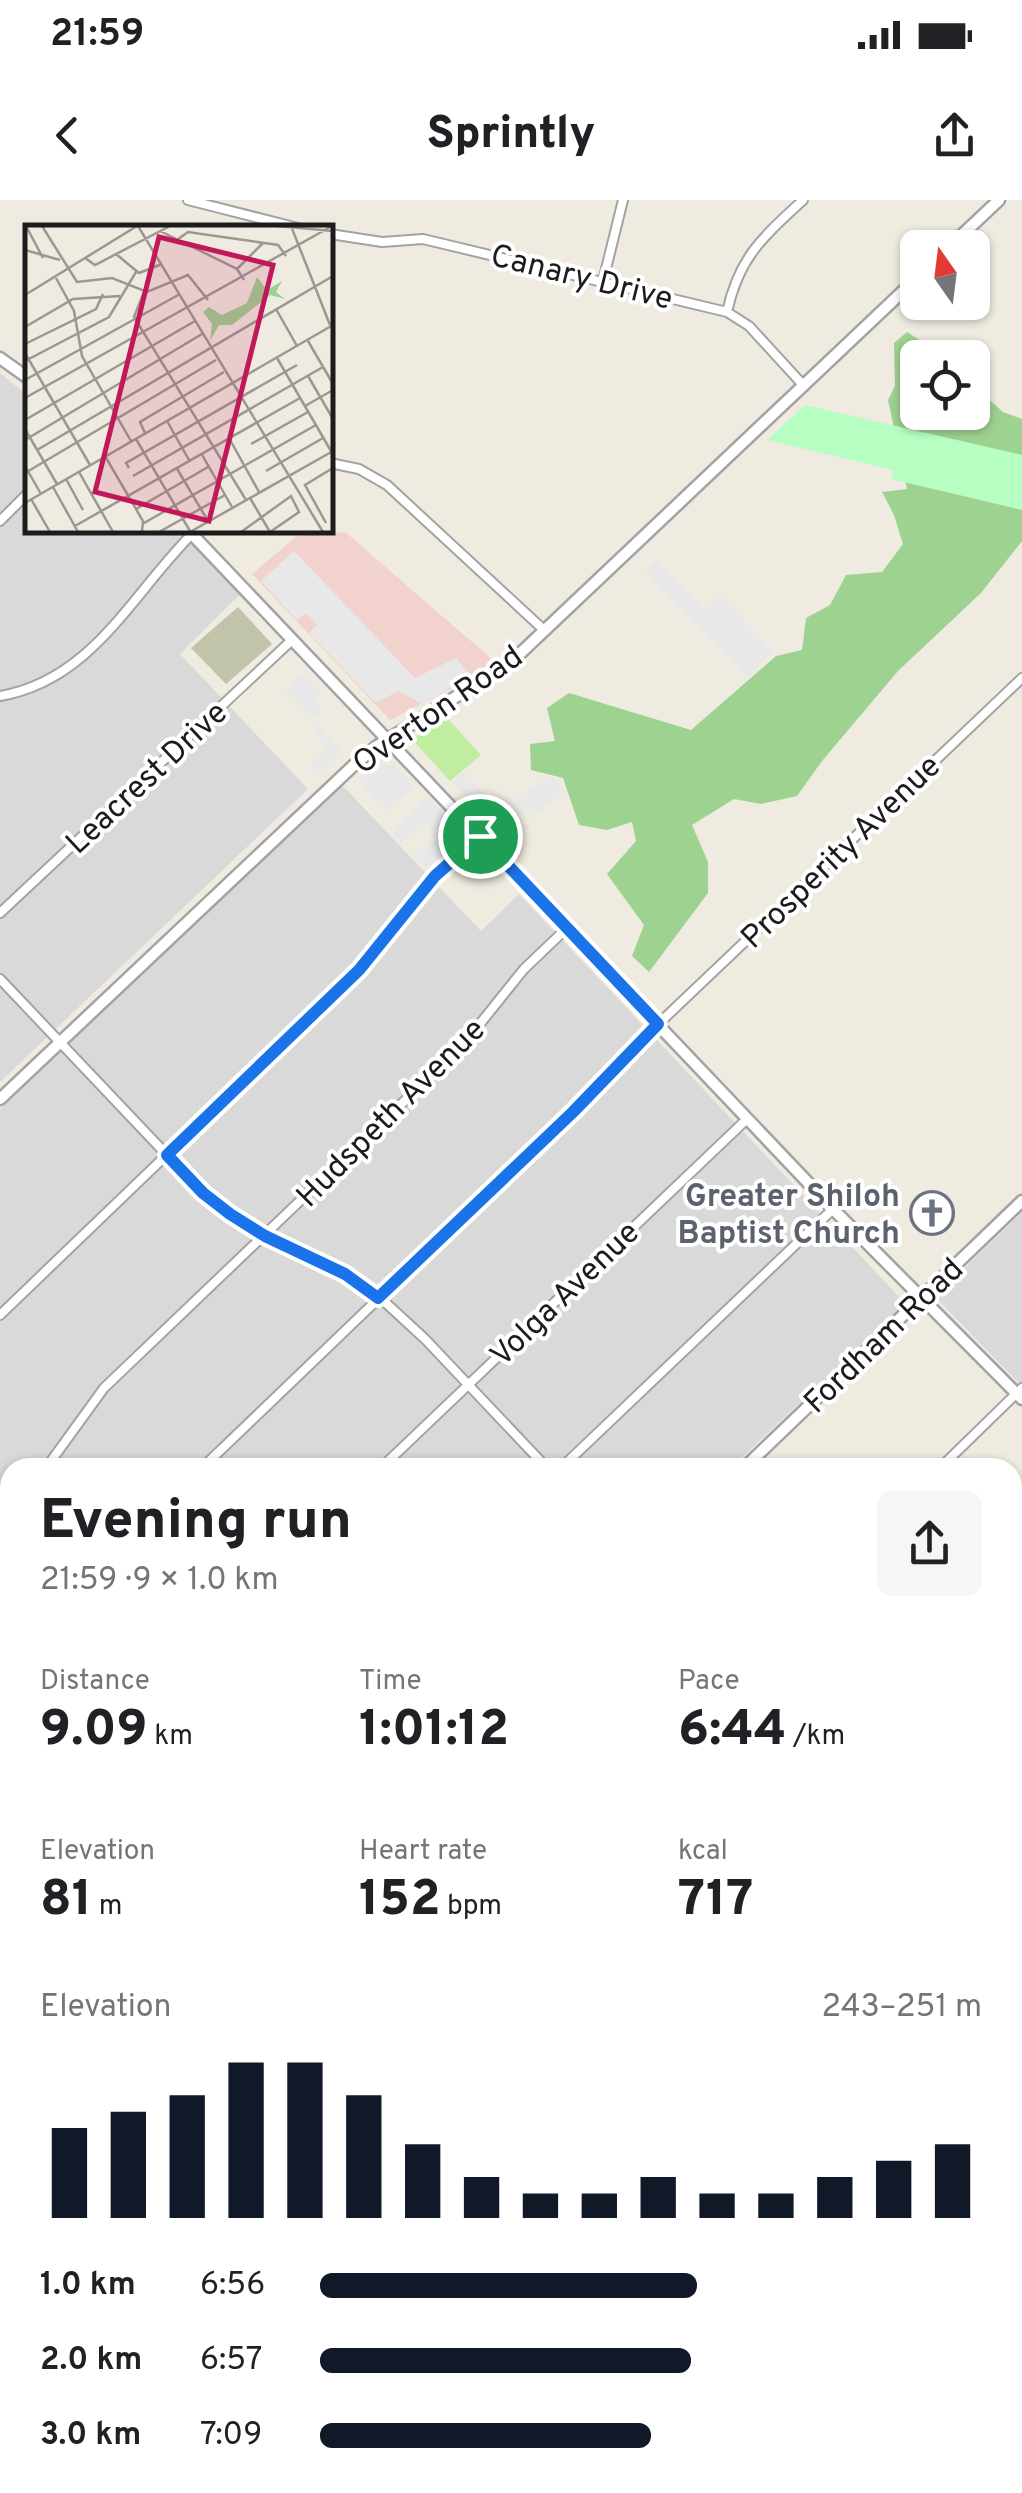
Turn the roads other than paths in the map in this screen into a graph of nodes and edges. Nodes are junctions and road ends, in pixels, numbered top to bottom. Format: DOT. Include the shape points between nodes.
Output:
graph roads {
  1 [pos="188,200"];
  2 [pos="623,200"];
  3 [pos="803,200"];
  4 [pos="999,200"];
  5 [pos="286,225"];
  6 [pos="967,230"];
  7 [pos="332,234"];
  8 [pos="604,281"];
  9 [pos="900,294"];
  10 [pos="727,312"];
  11 [pos="0,358"];
  12 [pos="25,376"];
  13 [pos="804,386"];
  14 [pos="332,463"];
  15 [pos="25,496"];
  16 [pos="0,521"];
  17 [pos="191,532"];
  18 [pos="193,532"];
  19 [pos="545,631"];
  20 [pos="292,640"];
  21 [pos="1022,678"];
  22 [pos="0,696"];
  23 [pos="389,738"];
  24 [pos="480,836"];
  25 [pos="0,914"];
  26 [pos="567,928"];
  27 [pos="0,979"];
  28 [pos="658,1024"];
  29 [pos="60,1042"];
  30 [pos="0,1099"];
  31 [pos="747,1118"];
  32 [pos="167,1155"];
  33 [pos="1022,1201"];
  34 [pos="833,1208"];
  35 [pos="265,1236"];
  36 [pos="378,1298"];
  37 [pos="922,1299"];
  38 [pos="0,1315"];
  39 [pos="469,1385"];
  40 [pos="1020,1394"];
  41 [pos="53,1458"];
  42 [pos="212,1458"];
  43 [pos="392,1458"];
  44 [pos="538,1458"];
  45 [pos="571,1458"];
  46 [pos="755,1458"];
  47 [pos="951,1458"];
  1 -- 5 [label="street"];
  2 -- 8 [label="street"];
  3 -- 10 [label="street" via="747,256"];
  4 -- 6 [label="street"];
  7 -- 8 [label="street, Canary Drive" via="382,242 424,239"];
  8 -- 10 [label="street, Canary Drive"];
  9 -- 13 [label="street, Overton Road"];
  10 -- 13 [label="street, Canary Drive" via="749,326"];
  11 -- 12 [label="street"];
  13 -- 19 [label="street, Overton Road"];
  14 -- 19 [label="street" via="387,485"];
  15 -- 16 [label="street"];
  17 -- 22 [label="street" via="79,662 42,684"];
  18 -- 20 [label="street"];
  19 -- 23 [label="street, Overton Road" via="490,678"];
  20 -- 23 [label="street"];
  20 -- 25 [label="street, Leacrest Drive"];
  21 -- 28 [label="street, Prosperity Avenue"];
  23 -- 24 [label="street"];
  23 -- 29 [label="street, Overton Road"];
  24 -- 26 [label="street"];
  24 -- 32 [label="street" via="435,876 359,970"];
  26 -- 28 [label="street"];
  26 -- 35 [label="street, Hudspeth Avenue" via="463,1045"];
  27 -- 29 [label="street"];
  28 -- 31 [label="street"];
  28 -- 36 [label="street, Prosperity Avenue"];
  29 -- 30 [label="street, Overton Road"];
  29 -- 32 [label="street"];
  31 -- 34 [label="street"];
  31 -- 39 [label="street, Volga Avenue"];
  32 -- 35 [label="street" via="212,1200"];
  32 -- 38 [label="street"];
  33 -- 37 [label="street, Fordham Road"];
  34 -- 37 [label="street"];
  34 -- 45 [label="street"];
  35 -- 36 [label="street"];
  35 -- 41 [label="street, Hudspeth Avenue" via="104,1388"];
  36 -- 39 [label="street"];
  36 -- 42 [label="street, Prosperity Avenue"];
  37 -- 40 [label="street"];
  37 -- 46 [label="street, Fordham Road"];
  39 -- 43 [label="street, Volga Avenue"];
  39 -- 44 [label="street"];
  40 -- 47 [label="street"];
}
